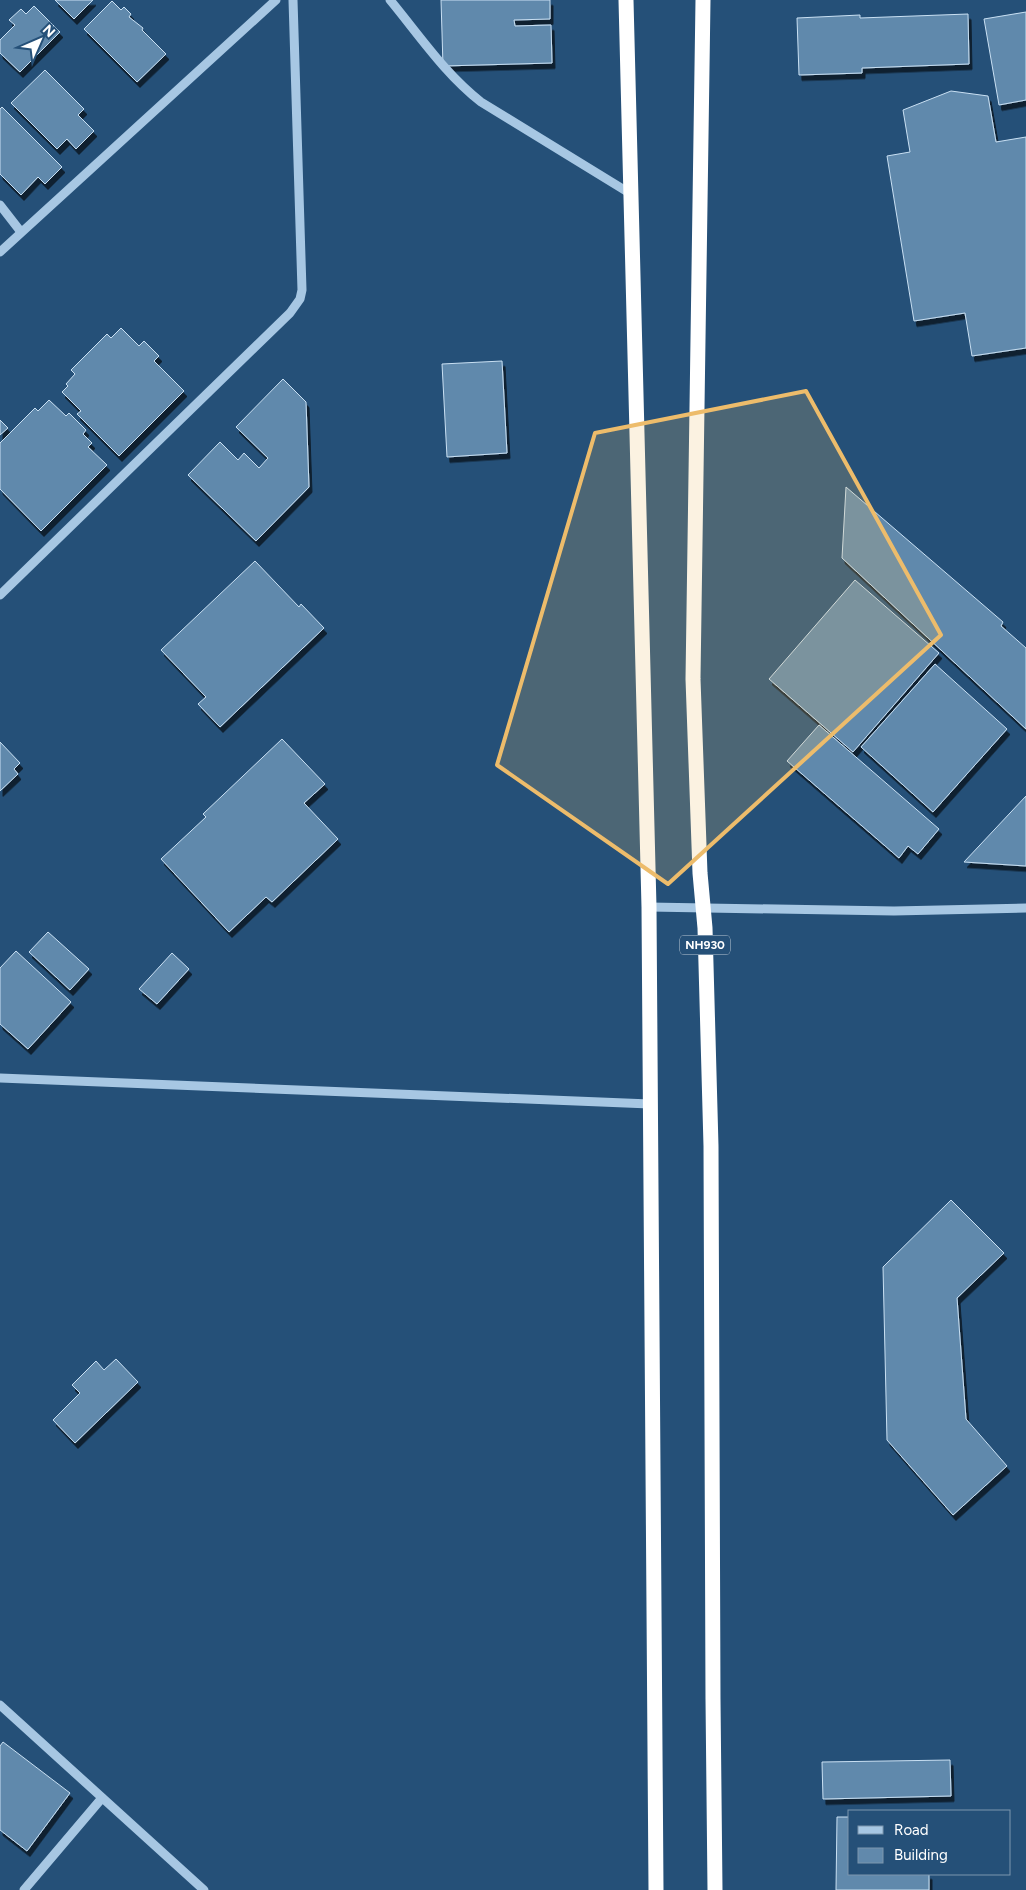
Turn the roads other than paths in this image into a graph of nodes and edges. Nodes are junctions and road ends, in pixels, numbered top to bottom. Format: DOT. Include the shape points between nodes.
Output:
graph roads {
  1 [pos="276,0"];
  2 [pos="293,0"];
  3 [pos="390,0"];
  4 [pos="626,0"];
  5 [pos="703,0"];
  6 [pos="631,194"];
  7 [pos="0,205"];
  8 [pos="21,232"];
  9 [pos="0,252"];
  10 [pos="0,595"];
  11 [pos="649,907"];
  12 [pos="703,907"];
  13 [pos="1026,908"];
  14 [pos="0,1078"];
  15 [pos="650,1104"];
  16 [pos="0,1705"];
  17 [pos="102,1798"];
  18 [pos="24,1890"];
  19 [pos="204,1890"];
  20 [pos="656,1890"];
  21 [pos="715,1890"];
  1 -- 8 [label="street"];
  2 -- 10 [label="street" via="300,299 290,313"];
  3 -- 6 [label="street" via="463,88"];
  4 -- 6 [label="highway"];
  5 -- 12 [label="highway, NH930" via="693,679"];
  6 -- 11 [label="highway"];
  7 -- 8 [label="street"];
  8 -- 9 [label="street"];
  11 -- 12 [label="street"];
  11 -- 15 [label="highway"];
  12 -- 13 [label="street" via="894,911"];
  12 -- 21 [label="highway, NH930" via="712,1146"];
  14 -- 15 [label="street"];
  15 -- 20 [label="highway"];
  16 -- 17 [label="street"];
  17 -- 18 [label="street"];
  17 -- 19 [label="street"];
}
